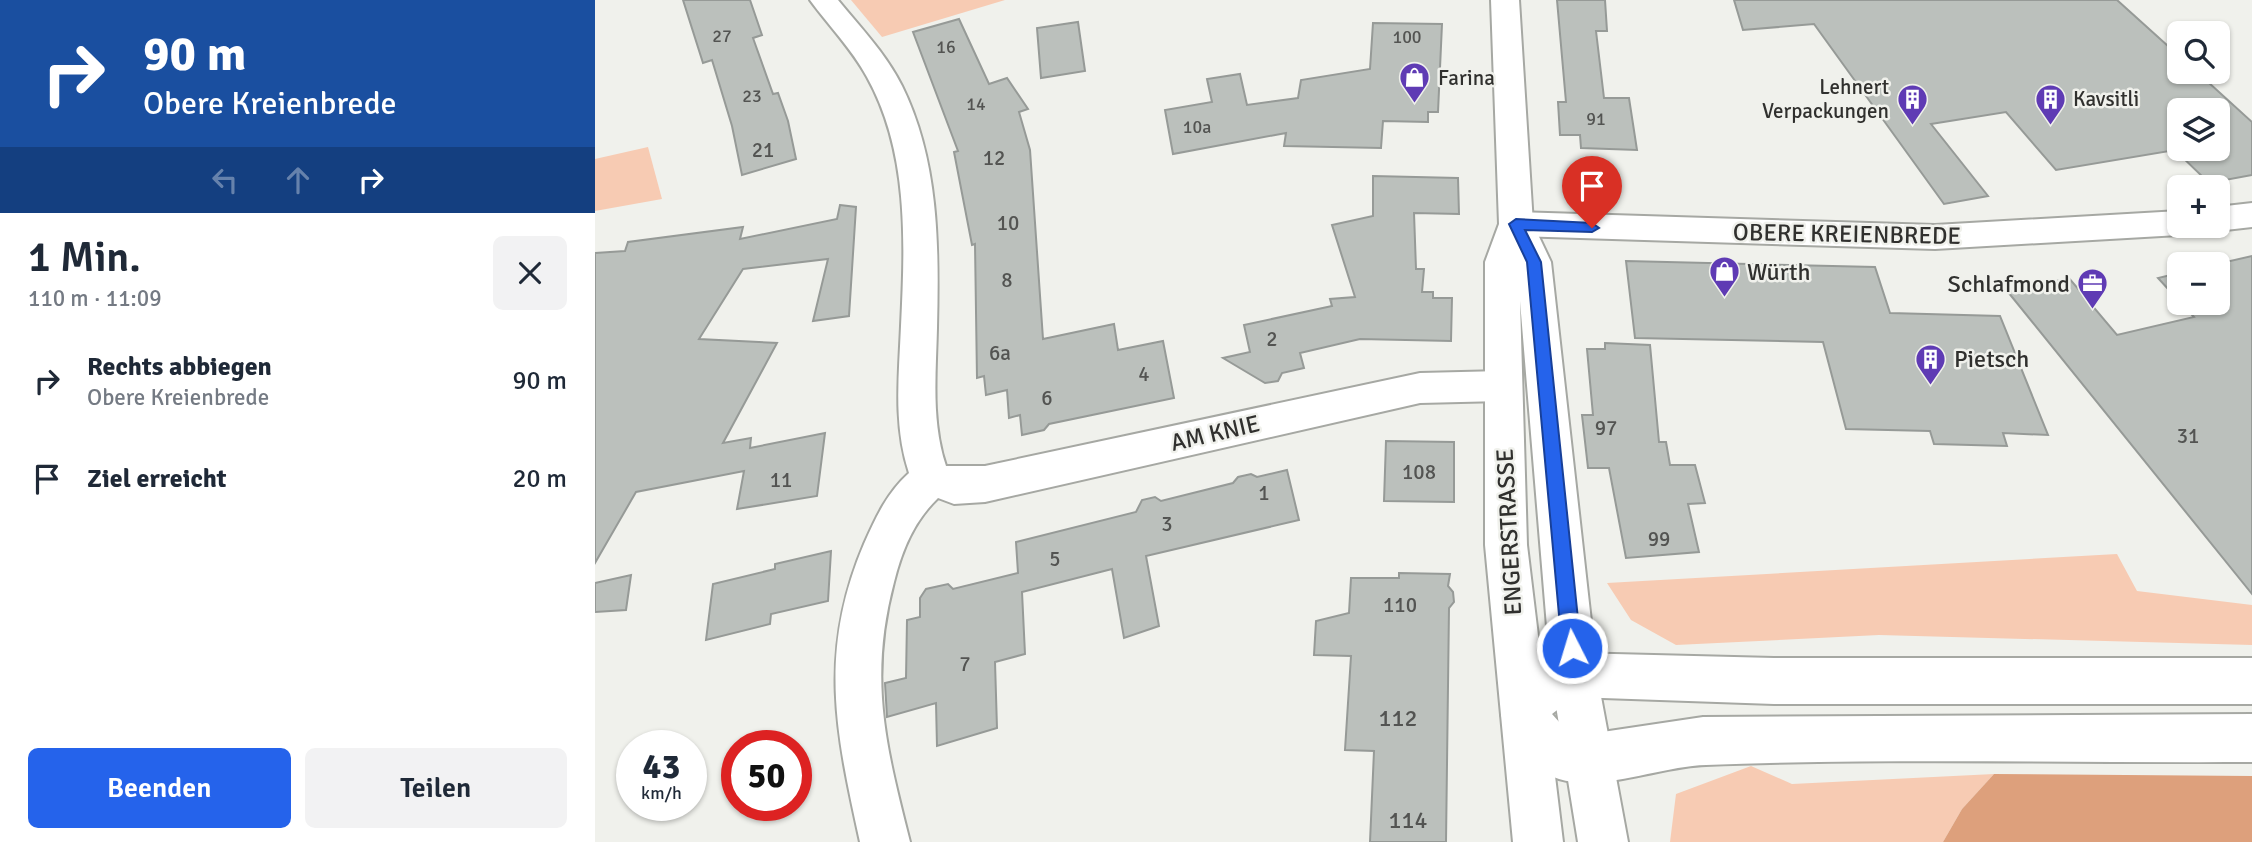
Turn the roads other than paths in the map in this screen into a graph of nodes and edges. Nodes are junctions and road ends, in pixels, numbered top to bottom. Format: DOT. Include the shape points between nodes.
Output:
graph roads {
  1 [pos="824,0"];
  2 [pos="1505,0"];
  3 [pos="2252,215"];
  4 [pos="2230,218"];
  5 [pos="1516,224"];
  6 [pos="2167,224"];
  7 [pos="1502,386"];
  8 [pos="931,478"];
  9 [pos="1574,675"];
  10 [pos="2252,681"];
  11 [pos="1524,715"];
  12 [pos="2252,738"];
  13 [pos="1589,758"];
  14 [pos="885,842"];
  15 [pos="1538,842"];
  16 [pos="1603,842"];
  1 -- 8 [label="main road" via="886,83 913,161 920,201 920,453"];
  2 -- 5 [label="main road, ENGERSTRASSE"];
  3 -- 4 [label="main road"];
  5 -- 6 [label="main road, OBERE KREIENBREDE" via="1935,237"];
  5 -- 7 [label="main road, ENGERSTRASSE" via="1502,262"];
  5 -- 9 [label="main road, ENGERSTRASSE" via="1534,262"];
  7 -- 8 [label="main road, AM KNIE" via="1420,387 985,484 954,486"];
  7 -- 11 [label="main road, ENGERSTRASSE" via="1506,545"];
  8 -- 14 [label="main road" via="903,508 870,586 860,647 856,697"];
  9 -- 10 [label="main road" via="1774,681"];
  9 -- 11 [label="main road" via="1552,680 1535,695"];
  9 -- 13 [label="main road, ENGERSTRASSE"];
  11 -- 13 [label="main road" via="1545,744 1562,756"];
  11 -- 15 [label="main road, ENGERSTRASSE"];
  12 -- 13 [label="main road" via="1703,741"];
  13 -- 16 [label="main road, ENGERSTRASSE"];
}
